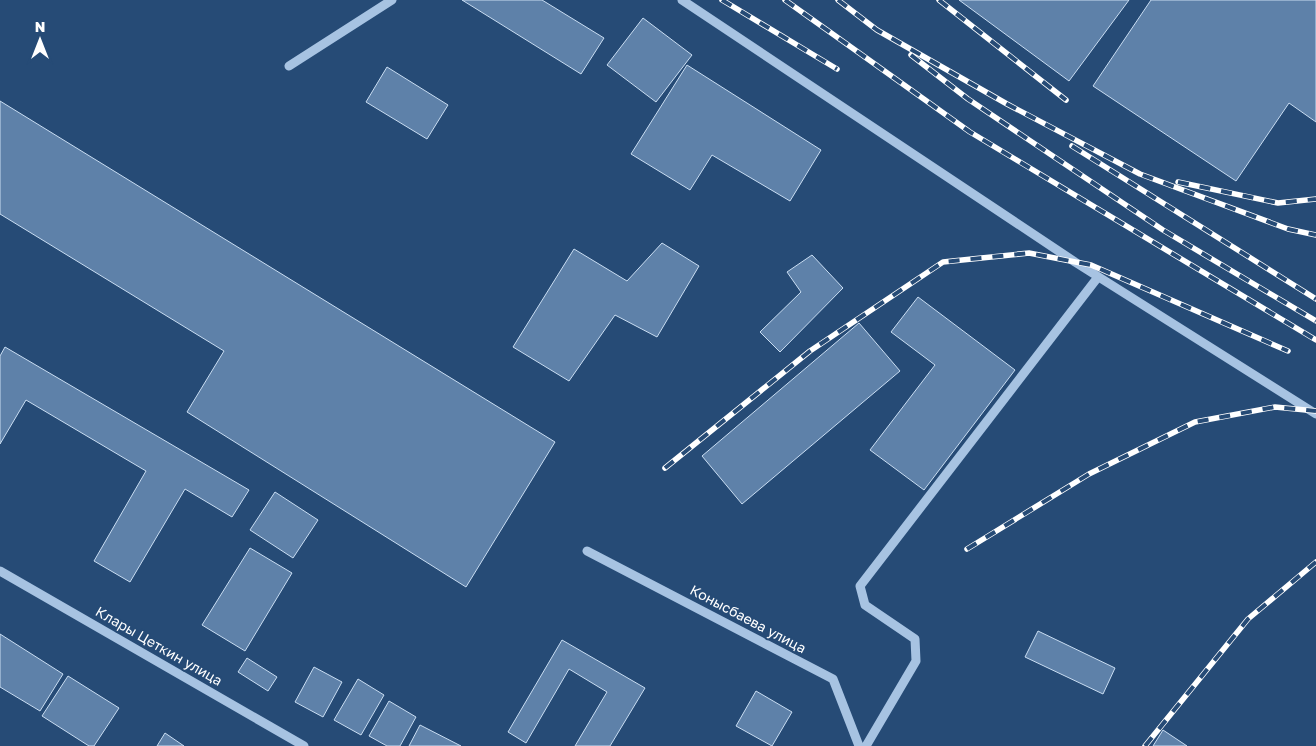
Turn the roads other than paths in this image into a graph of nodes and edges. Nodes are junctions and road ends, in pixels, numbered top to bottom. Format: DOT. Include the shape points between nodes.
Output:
graph roads {
  1 [pos="392,0"];
  2 [pos="682,0"];
  3 [pos="289,66"];
  4 [pos="1098,277"];
  5 [pos="1316,414"];
  6 [pos="587,551"];
  7 [pos="0,571"];
  8 [pos="304,746"];
  9 [pos="859,746"];
  10 [pos="866,746"];
  1 -- 3 [label="street"];
  2 -- 4 [label="street"];
  4 -- 5 [label="street"];
  4 -- 10 [label="street" via="860,586 865,605 915,639 916,661"];
  6 -- 9 [label="street, Конысбаева улица" via="833,679"];
  7 -- 8 [label="street, Клары Цеткин улица"];
}
